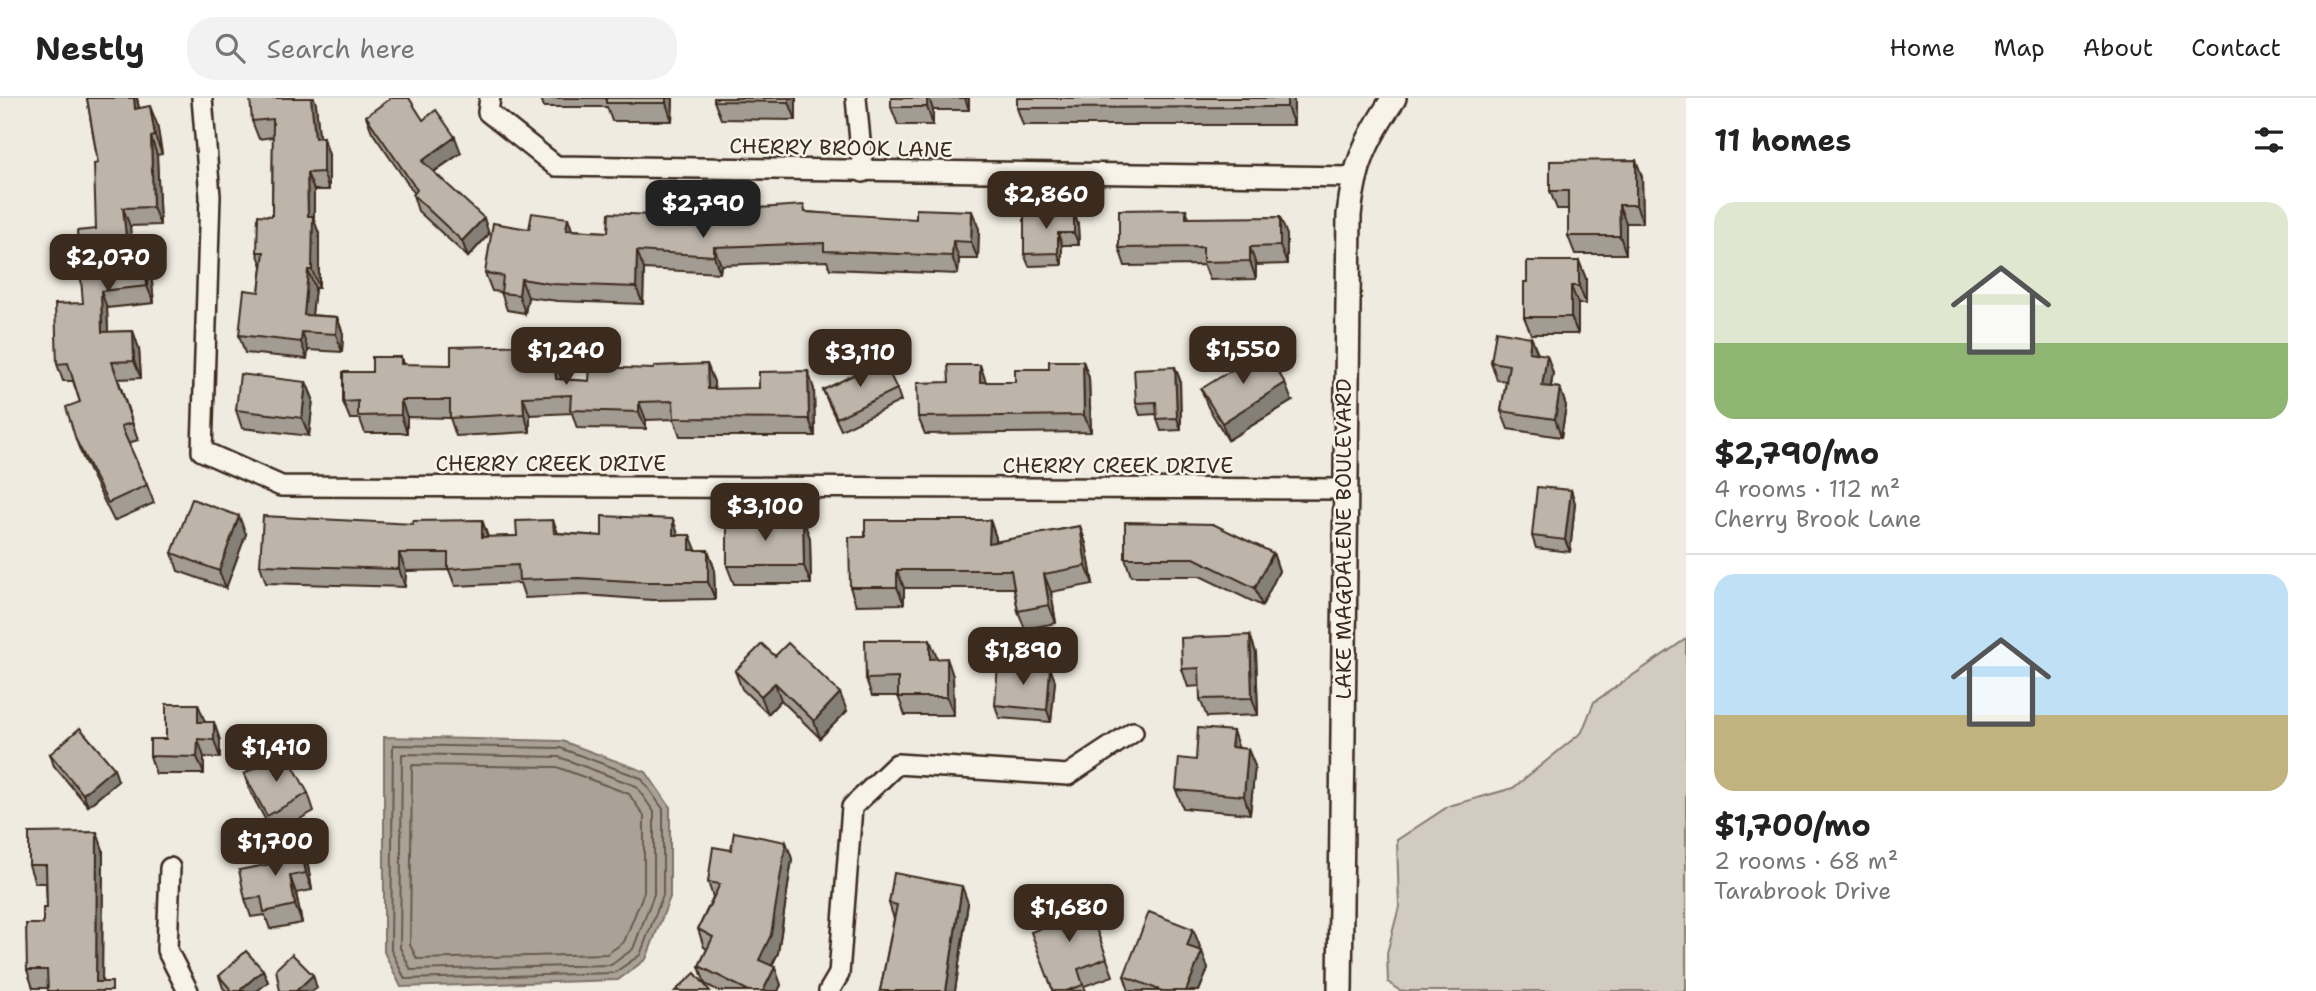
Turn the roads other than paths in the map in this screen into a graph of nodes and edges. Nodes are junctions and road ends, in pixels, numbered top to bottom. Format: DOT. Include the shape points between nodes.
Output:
graph roads {
  1 [pos="202,98"];
  2 [pos="490,98"];
  3 [pos="856,98"];
  4 [pos="1395,98"];
  5 [pos="863,172"];
  6 [pos="1352,177"];
  7 [pos="1345,489"];
  8 [pos="1133,732"];
  9 [pos="170,868"];
  10 [pos="188,991"];
  11 [pos="830,991"];
  12 [pos="1340,991"];
  1 -- 7 [label="street, CHERRY CREEK DRIVE" via="210,196 202,451 281,486"];
  2 -- 5 [label="street, CHERRY BROOK LANE" via="488,112 556,166"];
  3 -- 5 [label="street"];
  4 -- 6 [label="street, LAKE MAGDALENE BOULEVARD" via="1362,151"];
  5 -- 6 [label="street, CHERRY BROOK LANE"];
  6 -- 7 [label="street, LAKE MAGDALENE BOULEVARD"];
  7 -- 12 [label="street, LAKE MAGDALENE BOULEVARD"];
  8 -- 11 [label="street" via="1068,775 897,765 852,807 839,974"];
  9 -- 10 [label="street" via="167,950"];
}
